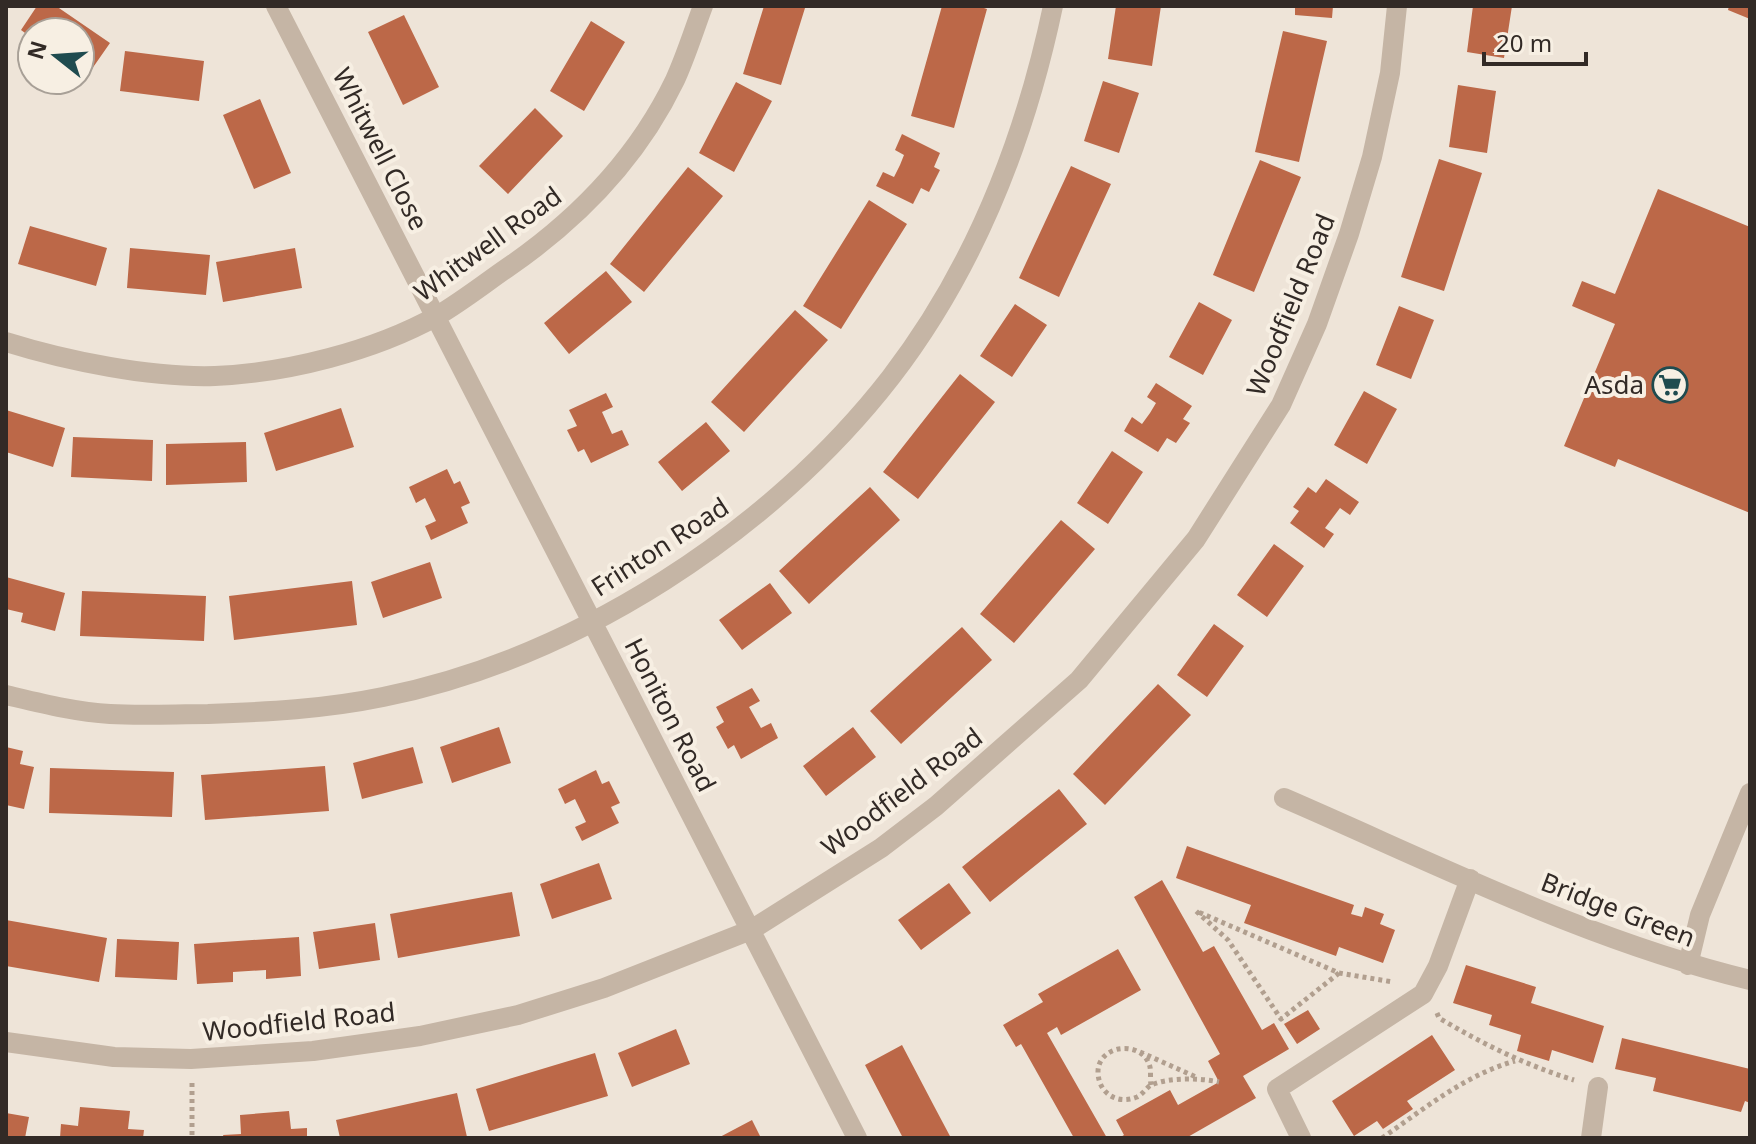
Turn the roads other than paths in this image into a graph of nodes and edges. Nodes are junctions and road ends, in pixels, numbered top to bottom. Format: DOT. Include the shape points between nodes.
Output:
graph roads {
  1 [pos="276,6"];
  2 [pos="703,6"];
  3 [pos="1053,6"];
  4 [pos="1397,6"];
  5 [pos="437,316"];
  6 [pos="6,342"];
  7 [pos="593,621"];
  8 [pos="6,695"];
  9 [pos="1750,793"];
  10 [pos="1284,798"];
  11 [pos="1741,834"];
  12 [pos="1470,879"];
  13 [pos="751,930"];
  14 [pos="1688,965"];
  15 [pos="1750,980"];
  16 [pos="6,1042"];
  17 [pos="1598,1087"];
  18 [pos="857,1138"];
  19 [pos="1301,1138"];
  20 [pos="1591,1138"];
  1 -- 5 [label="street, Whitwell Close"];
  2 -- 5 [label="street, Whitwell Road" via="674,80 606,182 577,215"];
  3 -- 7 [label="street, Frinton Road" via="1007,170 935,312 892,376 833,444 741,528 695,562"];
  4 -- 13 [label="street, Woodfield Road" via="1390,73 1372,157 1317,324 1281,405 1196,539 1079,680 1011,741 881,848"];
  5 -- 6 [label="street, Whitwell Road" via="361,349 215,376 122,368"];
  5 -- 7 [label="street, Honiton Road"];
  7 -- 8 [label="street, Frinton Road" via="456,678 330,706 106,714"];
  7 -- 13 [label="street, Honiton Road"];
  9 -- 11 [label="street"];
  10 -- 12 [label="street, Bridge Green"];
  11 -- 14 [label="street" via="1700,915"];
  12 -- 14 [label="street, Bridge Green"];
  12 -- 19 [label="street" via="1428,988 1277,1089"];
  13 -- 16 [label="street, Woodfield Road" via="604,988 518,1015 420,1036 191,1059 114,1057"];
  13 -- 18 [label="street, Honiton Road"];
  14 -- 15 [label="street, Bridge Green"];
  17 -- 20 [label="street"];
}
